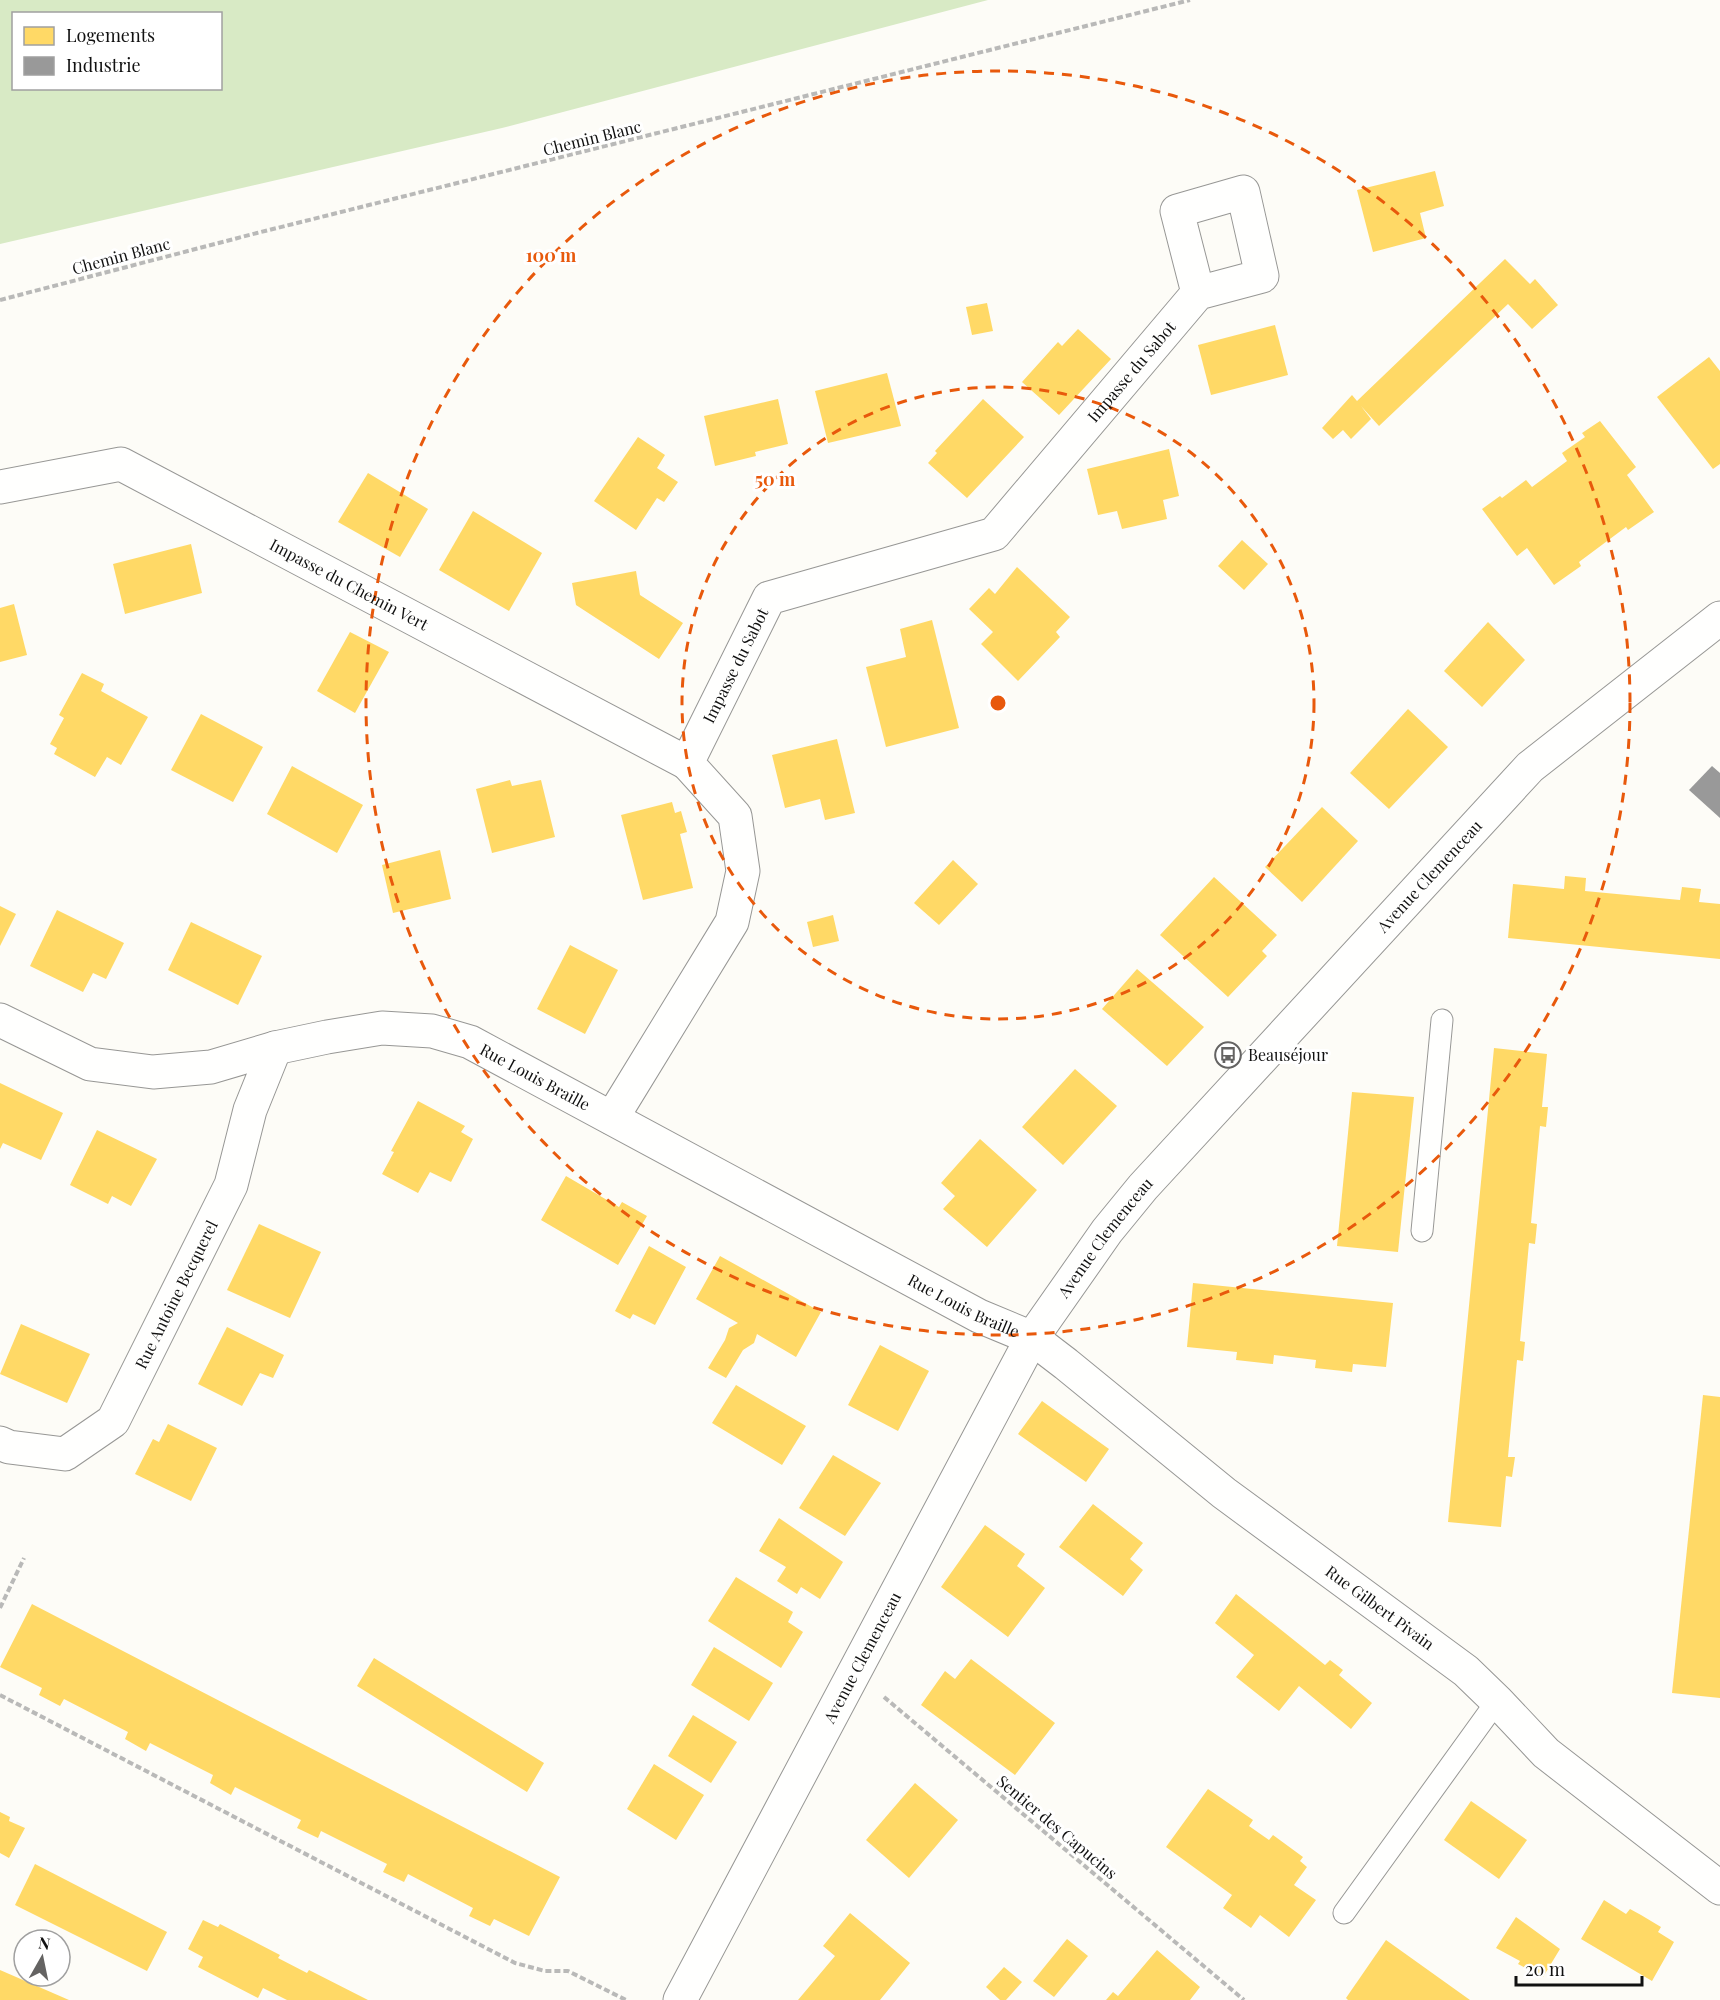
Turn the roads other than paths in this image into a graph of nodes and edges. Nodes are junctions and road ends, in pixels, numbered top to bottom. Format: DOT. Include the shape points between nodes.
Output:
graph roads {
  1 [pos="1198,293"];
  2 [pos="0,487"];
  3 [pos="1720,618"];
  4 [pos="687,764"];
  5 [pos="0,1020"];
  6 [pos="1442,1020"];
  7 [pos="275,1048"];
  8 [pos="612,1118"];
  9 [pos="1422,1232"];
  10 [pos="1032,1338"];
  11 [pos="0,1443"];
  12 [pos="1497,1701"];
  13 [pos="1720,1888"];
  14 [pos="1344,1912"];
  15 [pos="680,2000"];
  1 -- 4 [label="street, Impasse du Sabot" via="994,534 769,598"];
  2 -- 4 [label="street, Impasse du Chemin Vert" via="121,464"];
  3 -- 10 [label="street, Avenue Clemenceau" via="1530,767 1143,1186"];
  4 -- 8 [label="street" via="735,816 743,871 732,922"];
  5 -- 7 [label="street, Rue Louis Braille" via="90,1064 153,1072 211,1067"];
  6 -- 9 [label="lane"];
  7 -- 8 [label="street, Rue Louis Braille" via="382,1028 432,1031 470,1042"];
  7 -- 11 [label="street, Rue Antoine Becquerel" via="250,1110 231,1185 113,1421 65,1454"];
  8 -- 10 [label="street, Rue Louis Braille" via="979,1316"];
  10 -- 12 [label="street, Rue Gilbert Pivain" via="1224,1493 1466,1671"];
  10 -- 15 [label="street, Avenue Clemenceau"];
  12 -- 13 [label="street, Rue Gilbert Pivain" via="1546,1753"];
  12 -- 14 [label="lane"];
}
